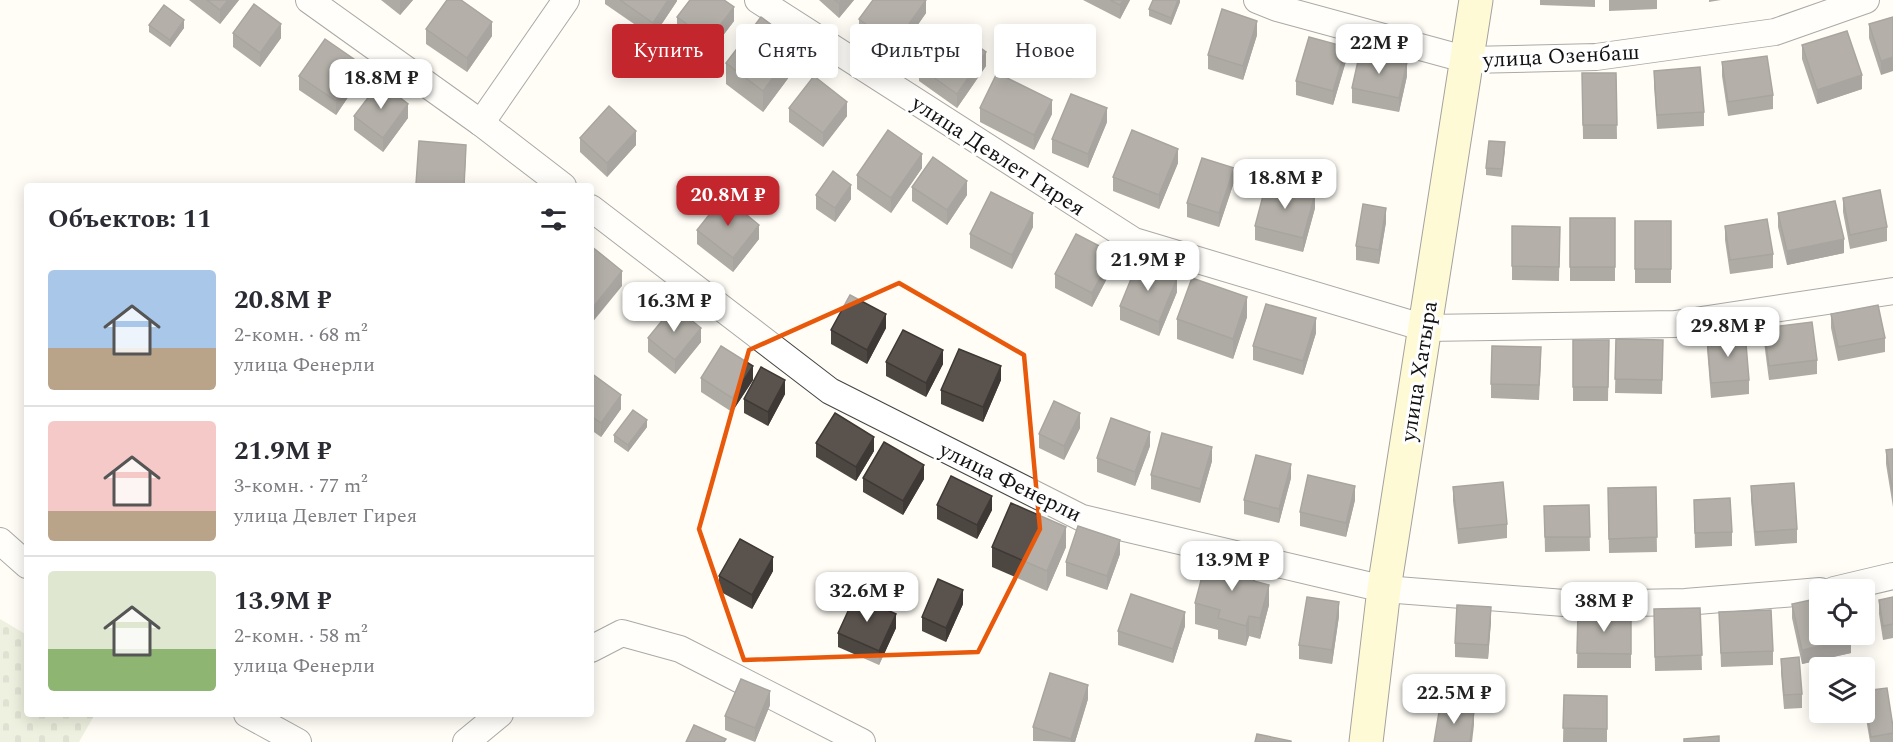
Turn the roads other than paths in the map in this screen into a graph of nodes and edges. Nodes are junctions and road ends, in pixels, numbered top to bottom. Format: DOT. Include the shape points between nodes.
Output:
graph roads {
  1 [pos="309,0"];
  2 [pos="566,0"];
  3 [pos="758,0"];
  4 [pos="1257,0"];
  5 [pos="1476,0"];
  6 [pos="1866,0"];
  7 [pos="1468,60"];
  8 [pos="481,123"];
  9 [pos="558,183"];
  10 [pos="594,210"];
  11 [pos="1893,291"];
  12 [pos="1425,328"];
  13 [pos="0,541"];
  14 [pos="24,562"];
  15 [pos="1893,576"];
  16 [pos="1875,580"];
  17 [pos="1384,589"];
  18 [pos="1809,592"];
  19 [pos="594,647"];
  20 [pos="252,717"];
  21 [pos="496,717"];
  22 [pos="298,742"];
  23 [pos="466,742"];
  24 [pos="862,742"];
  25 [pos="1366,742"];
  1 -- 8 [label="street"];
  2 -- 8 [label="street"];
  3 -- 12 [label="street, улица Девлет Гирея" via="1134,241"];
  4 -- 7 [label="street, улица Озенбаш"];
  5 -- 7 [label="street, улица Хатыра"];
  6 -- 7 [label="street, улица Озенбаш" via="1775,32 1596,57"];
  7 -- 12 [label="street, улица Хатыра"];
  8 -- 9 [label="street"];
  10 -- 17 [label="street, улица Фенерли" via="830,391 1083,518"];
  11 -- 12 [label="street, улица Девлет Гирея" via="1675,324"];
  12 -- 17 [label="street, улица Хатыра"];
  13 -- 14 [label="street"];
  15 -- 16 [label="street"];
  17 -- 18 [label="street, улица Фенерли" via="1577,604 1685,602"];
  17 -- 25 [label="street, улица Хатыра"];
  19 -- 24 [label="street" via="622,633 680,649"];
  20 -- 22 [label="street"];
  21 -- 23 [label="street"];
}
